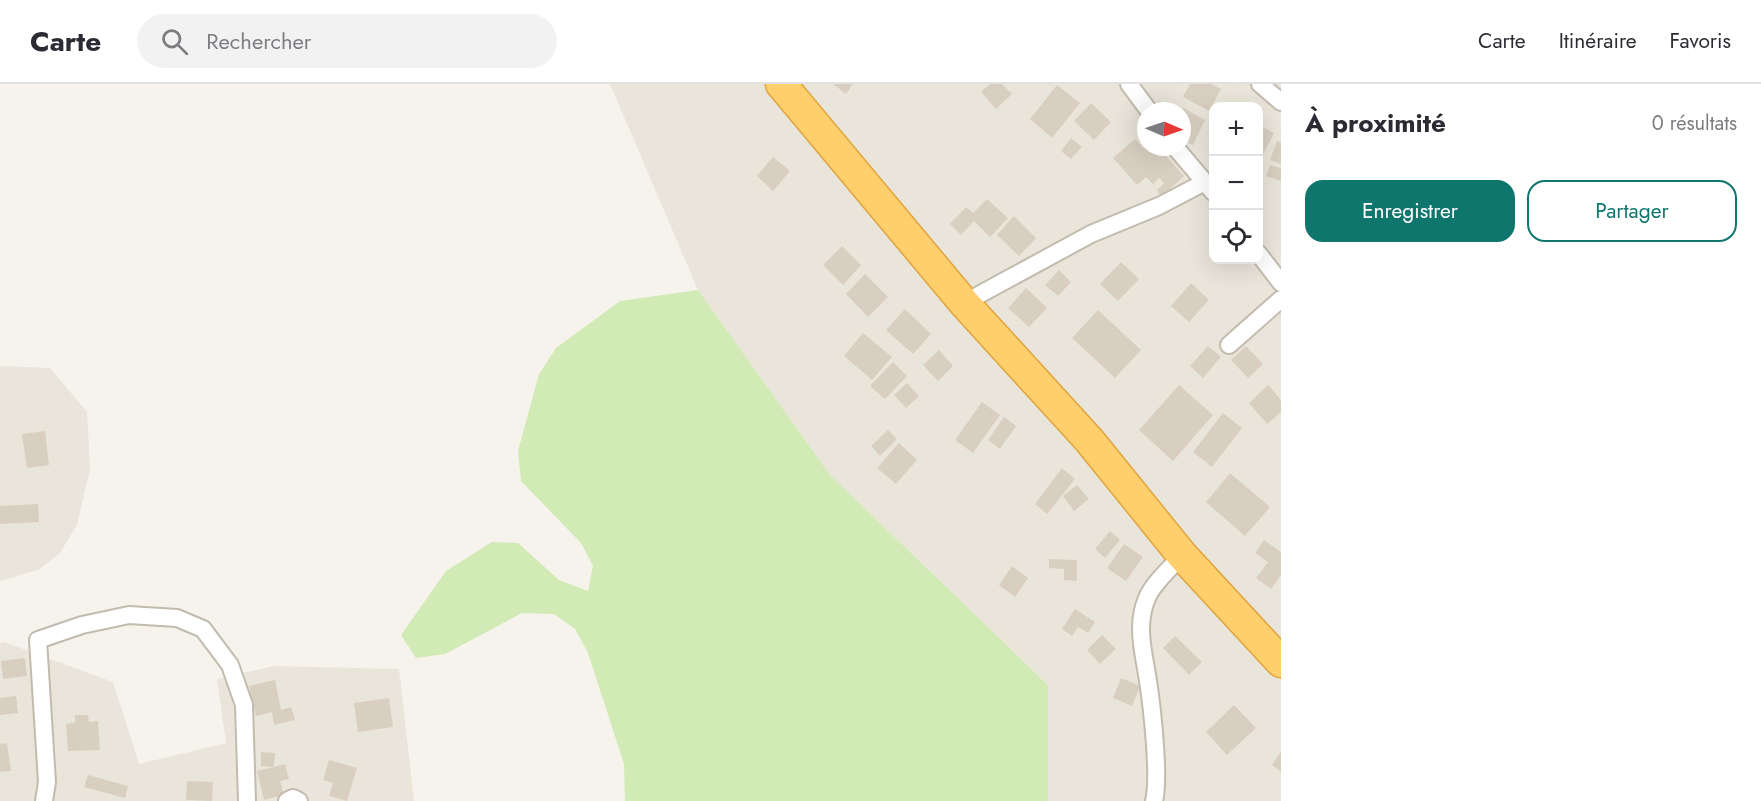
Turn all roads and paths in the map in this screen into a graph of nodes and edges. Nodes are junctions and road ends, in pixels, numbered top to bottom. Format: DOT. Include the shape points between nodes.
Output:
graph roads {
  1 [pos="781,84"];
  2 [pos="1128,84"];
  3 [pos="1260,84"];
  4 [pos="1142,102"];
  5 [pos="1281,102"];
  6 [pos="1183,156"];
  7 [pos="1209,187"];
  8 [pos="1263,259"];
  9 [pos="1281,282"];
  10 [pos="1281,299"];
  11 [pos="964,303"];
  12 [pos="1229,345"];
  13 [pos="1182,555"];
  14 [pos="1281,662"];
  15 [pos="44,801"];
  16 [pos="247,801"];
  17 [pos="287,801"];
  18 [pos="299,801"];
  19 [pos="1154,801"];
  1 -- 11 [label="highway"];
  2 -- 4 [label="street"];
  3 -- 5 [label="street"];
  6 -- 7 [label="street"];
  7 -- 11 [label="street" via="1091,234"];
  8 -- 9 [label="street"];
  10 -- 12 [label="street"];
  11 -- 13 [label="highway" via="1089,440"];
  13 -- 14 [label="highway"];
  13 -- 19 [label="street" via="1147,597 1142,615 1140,636 1154,744"];
  15 -- 16 [label="street" via="47,782 39,640 129,615 177,618 203,629 230,665 244,705"];
  17 -- 18 [label="street"];
}
